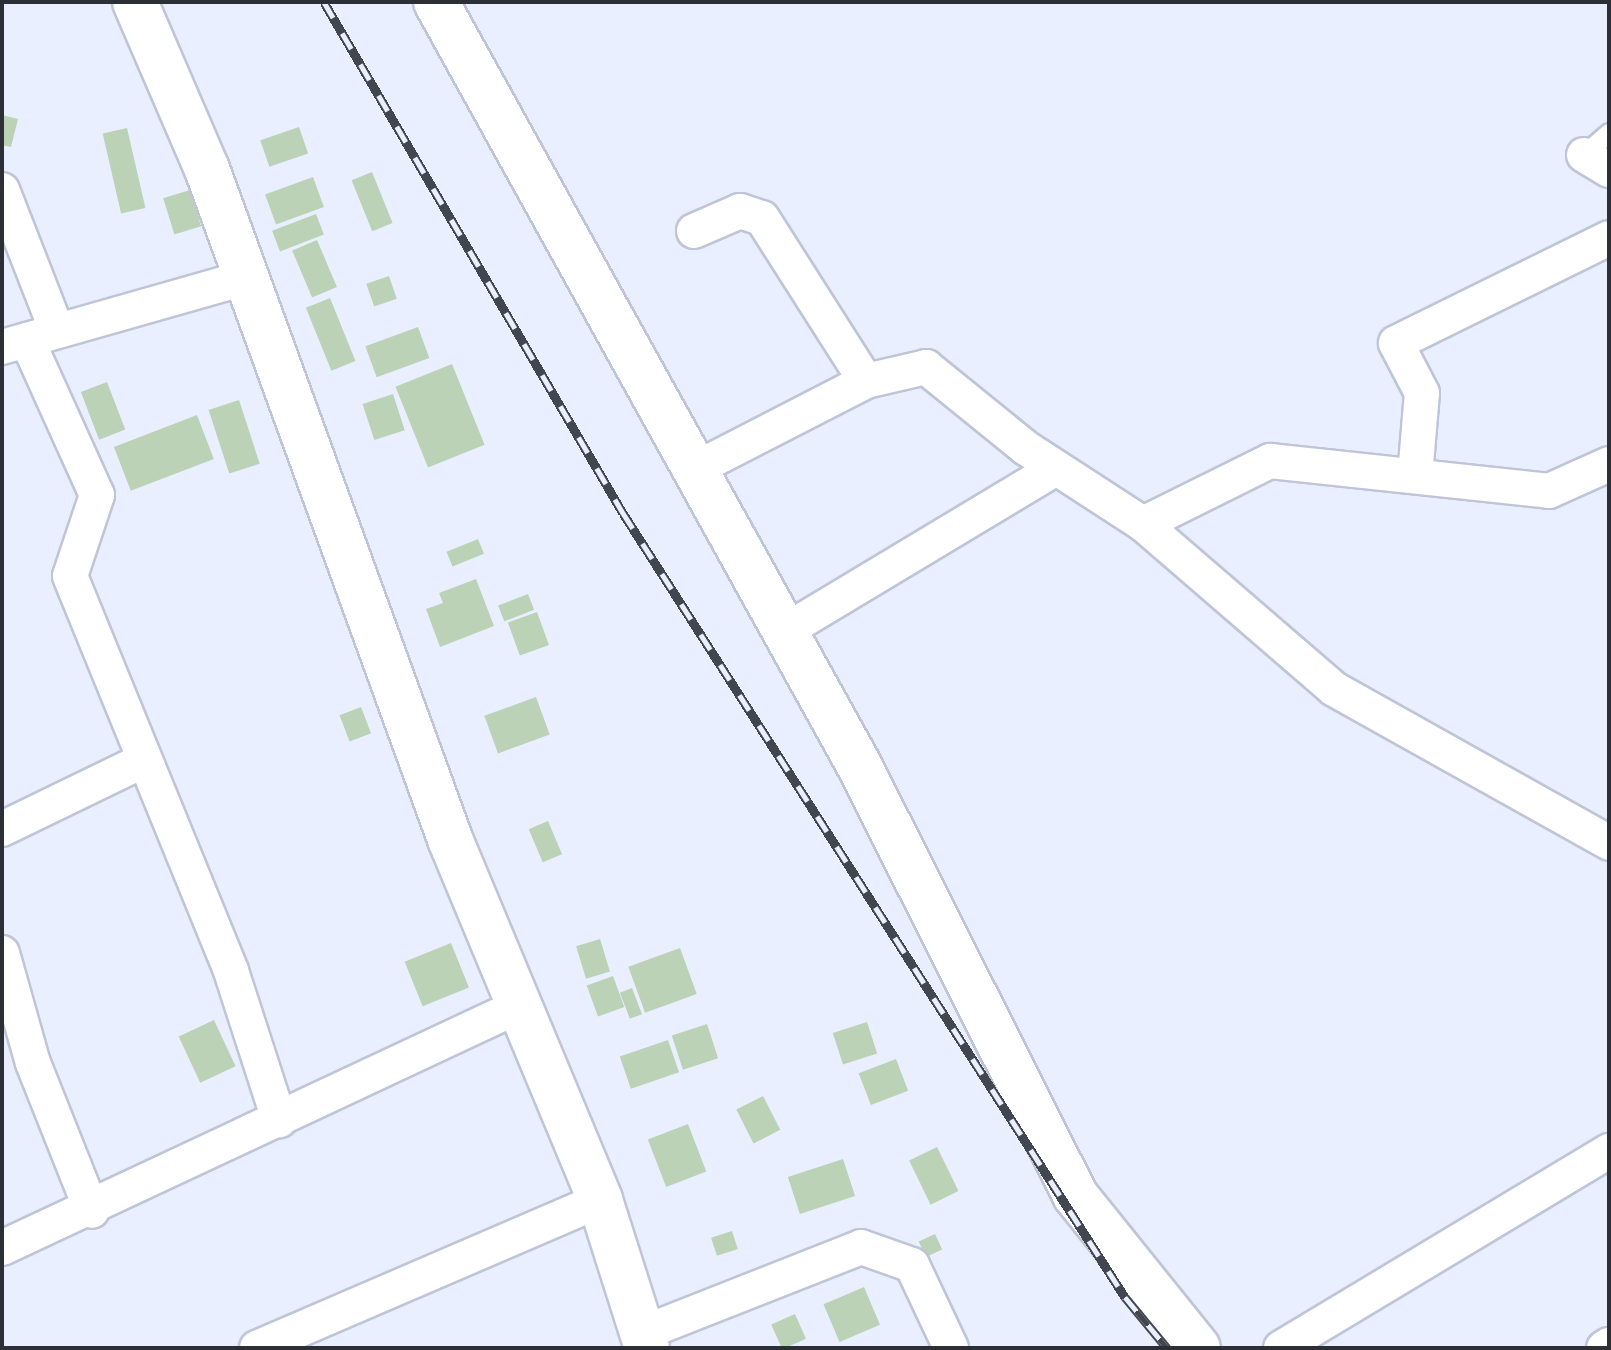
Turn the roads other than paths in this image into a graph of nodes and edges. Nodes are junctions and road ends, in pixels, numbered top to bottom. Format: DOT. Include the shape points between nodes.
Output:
graph roads {
  1 [pos="135,2"];
  2 [pos="436,2"];
  3 [pos="1609,133"];
  4 [pos="1596,163"];
  5 [pos="2,190"];
  6 [pos="694,231"];
  7 [pos="1609,238"];
  8 [pos="245,278"];
  9 [pos="29,339"];
  10 [pos="866,381"];
  11 [pos="1609,464"];
  12 [pos="697,468"];
  13 [pos="1056,468"];
  14 [pos="1415,476"];
  15 [pos="1143,524"];
  16 [pos="785,631"];
  17 [pos="140,762"];
  18 [pos="2,829"];
  19 [pos="1609,843"];
  20 [pos="2,953"];
  21 [pos="519,1006"];
  22 [pos="279,1120"];
  23 [pos="1609,1151"];
  24 [pos="600,1200"];
  25 [pos="92,1211"];
  26 [pos="2,1248"];
  27 [pos="645,1341"];
  28 [pos="257,1348"];
  29 [pos="951,1348"];
  30 [pos="1198,1348"];
  31 [pos="1281,1348"];
  1 -- 8 [label="street"];
  2 -- 12 [label="street"];
  3 -- 4 [label="lane"];
  5 -- 9 [label="street"];
  6 -- 10 [label="street" via="740,211 762,218"];
  7 -- 14 [label="street" via="1396,343 1422,393"];
  8 -- 9 [label="street"];
  8 -- 21 [label="street" via="333,533"];
  9 -- 17 [label="street" via="97,495 70,576"];
  10 -- 12 [label="street"];
  10 -- 13 [label="street" via="926,367"];
  11 -- 14 [label="street" via="1549,491"];
  12 -- 16 [label="street"];
  13 -- 15 [label="street"];
  13 -- 16 [label="street"];
  14 -- 15 [label="street" via="1270,461"];
  15 -- 19 [label="street" via="1334,689"];
  16 -- 30 [label="street" via="970,975 1075,1195"];
  17 -- 18 [label="street"];
  17 -- 22 [label="street" via="231,971"];
  20 -- 25 [label="street" via="33,1063"];
  21 -- 22 [label="street"];
  21 -- 24 [label="street"];
  22 -- 25 [label="street"];
  23 -- 31 [label="street"];
  24 -- 27 [label="street"];
  24 -- 28 [label="street"];
  25 -- 26 [label="street"];
  27 -- 29 [label="street" via="861,1247 912,1265"];
}
